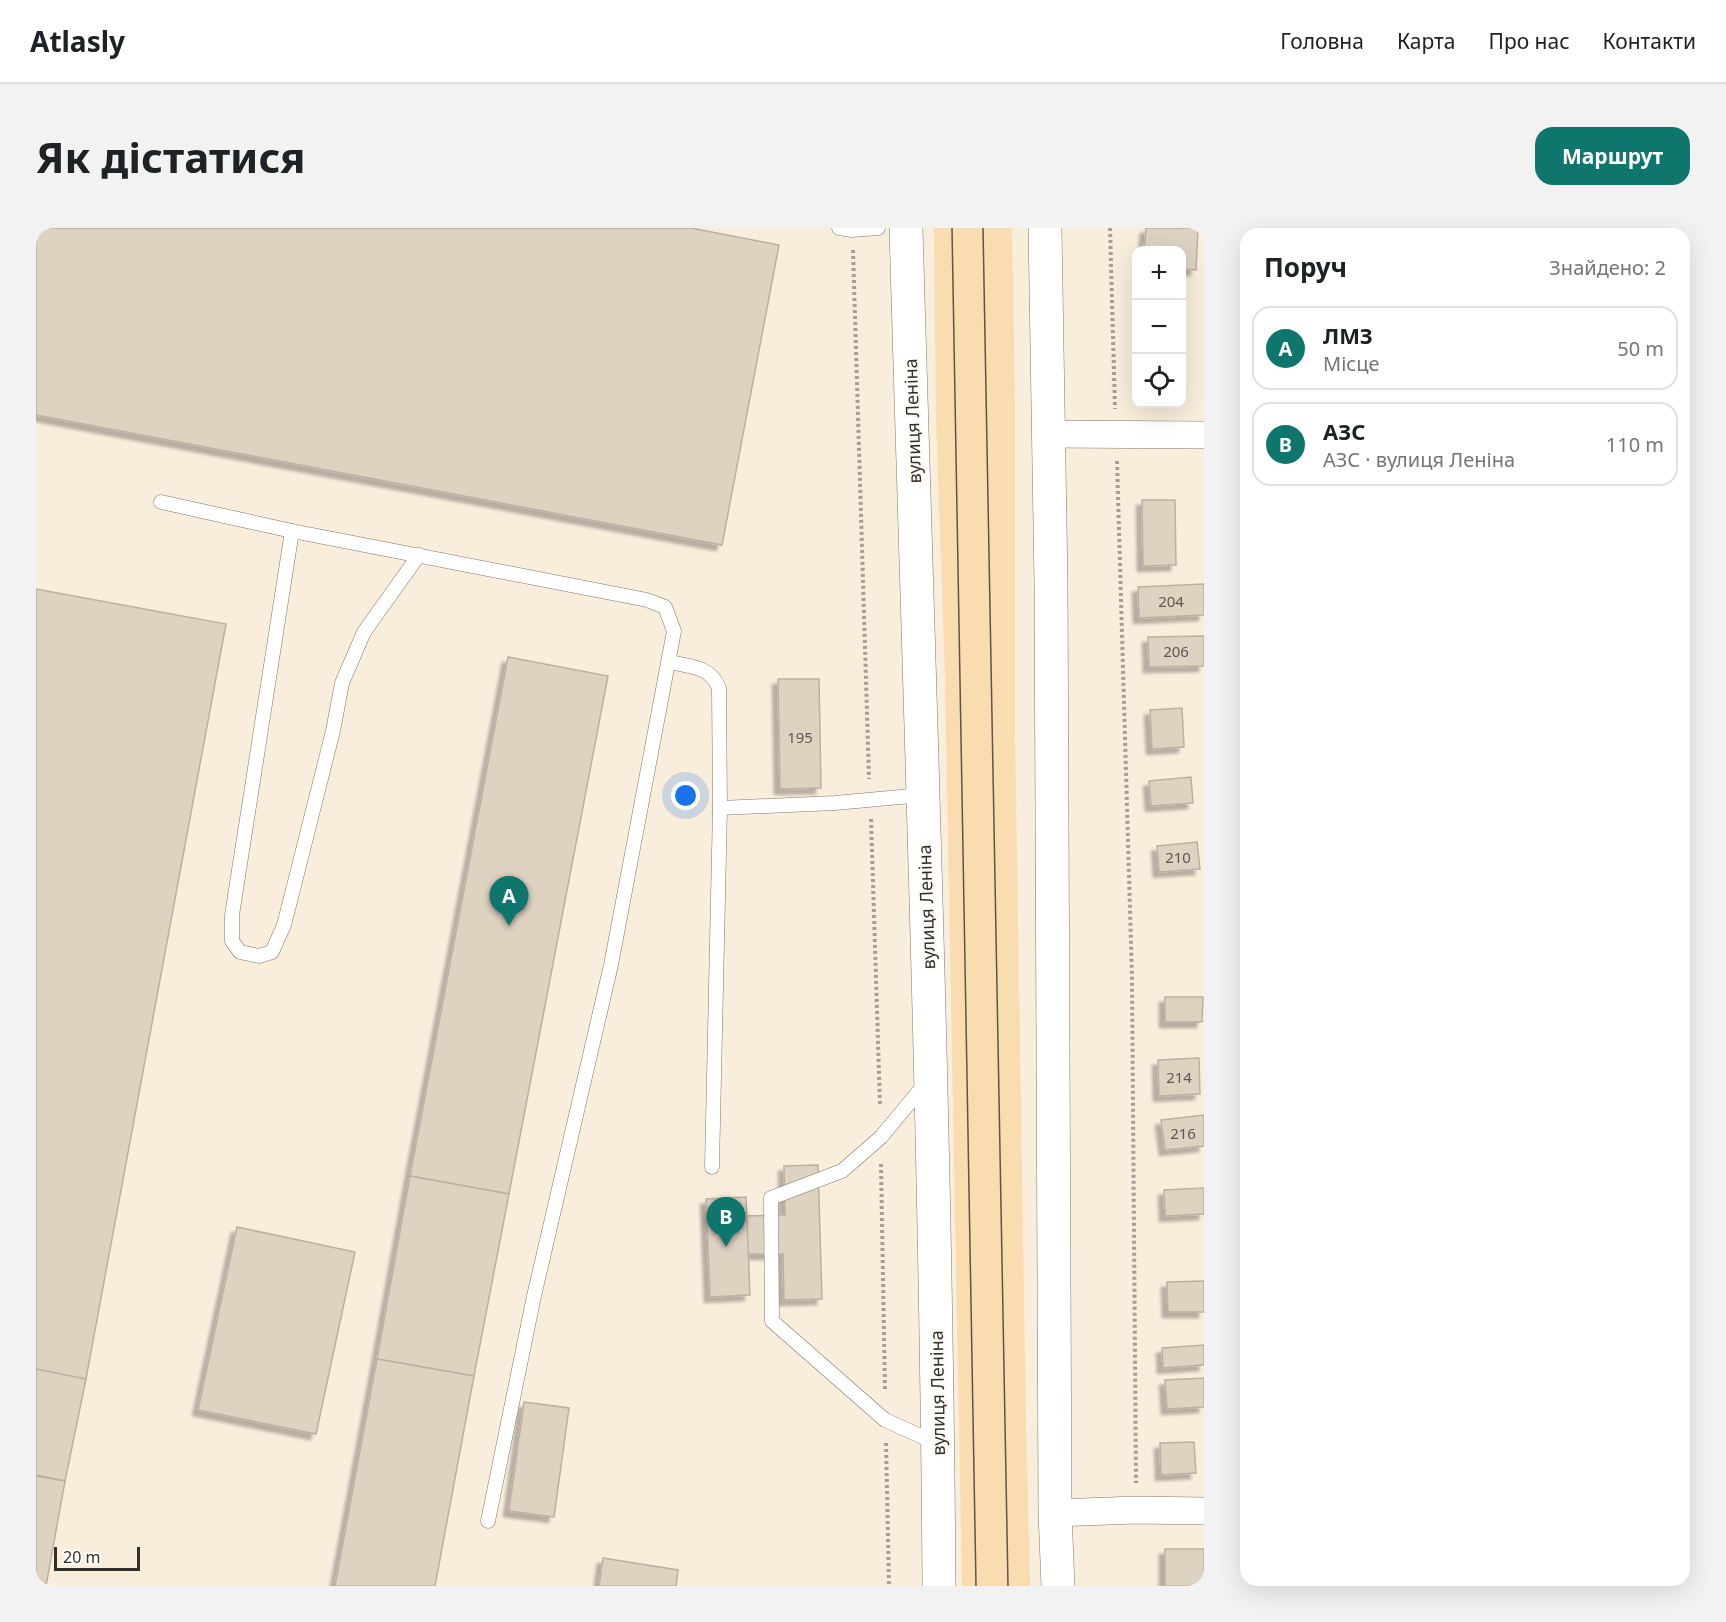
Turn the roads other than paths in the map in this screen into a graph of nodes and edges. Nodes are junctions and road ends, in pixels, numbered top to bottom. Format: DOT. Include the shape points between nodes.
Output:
graph roads {
  1 [pos="878,228"];
  2 [pos="906,228"];
  3 [pos="1045,228"];
  4 [pos="846,229"];
  5 [pos="1048,434"];
  6 [pos="1204,435"];
  7 [pos="161,502"];
  8 [pos="292,531"];
  9 [pos="419,555"];
  10 [pos="670,662"];
  11 [pos="922,795"];
  12 [pos="720,808"];
  13 [pos="930,1078"];
  14 [pos="712,1167"];
  15 [pos="938,1444"];
  16 [pos="1204,1511"];
  17 [pos="1055,1513"];
  18 [pos="489,1521"];
  19 [pos="939,1586"];
  20 [pos="1058,1586"];
  1 -- 4 [label="lane"];
  2 -- 11 [label="main road, вулиця Леніна"];
  3 -- 5 [label="main road"];
  5 -- 6 [label="street"];
  5 -- 17 [label="main road"];
  7 -- 8 [label="lane"];
  8 -- 9 [label="lane"];
  8 -- 9 [label="lane" via="232,915 232,941 240,952 259,956 272,952 284,925 342,683 364,632"];
  9 -- 10 [label="lane" via="647,600 665,607 674,631"];
  10 -- 12 [label="lane" via="702,669 715,677 719,688"];
  10 -- 18 [label="lane" via="611,965 534,1296"];
  11 -- 12 [label="lane"];
  11 -- 13 [label="main road, вулиця Леніна"];
  12 -- 14 [label="lane"];
  13 -- 15 [label="main road, вулиця Леніна"];
  13 -- 15 [label="lane" via="881,1137 842,1171 771,1198 772,1321 885,1420"];
  15 -- 19 [label="main road, вулиця Леніна"];
  16 -- 17 [label="street"];
  17 -- 20 [label="main road"];
}
